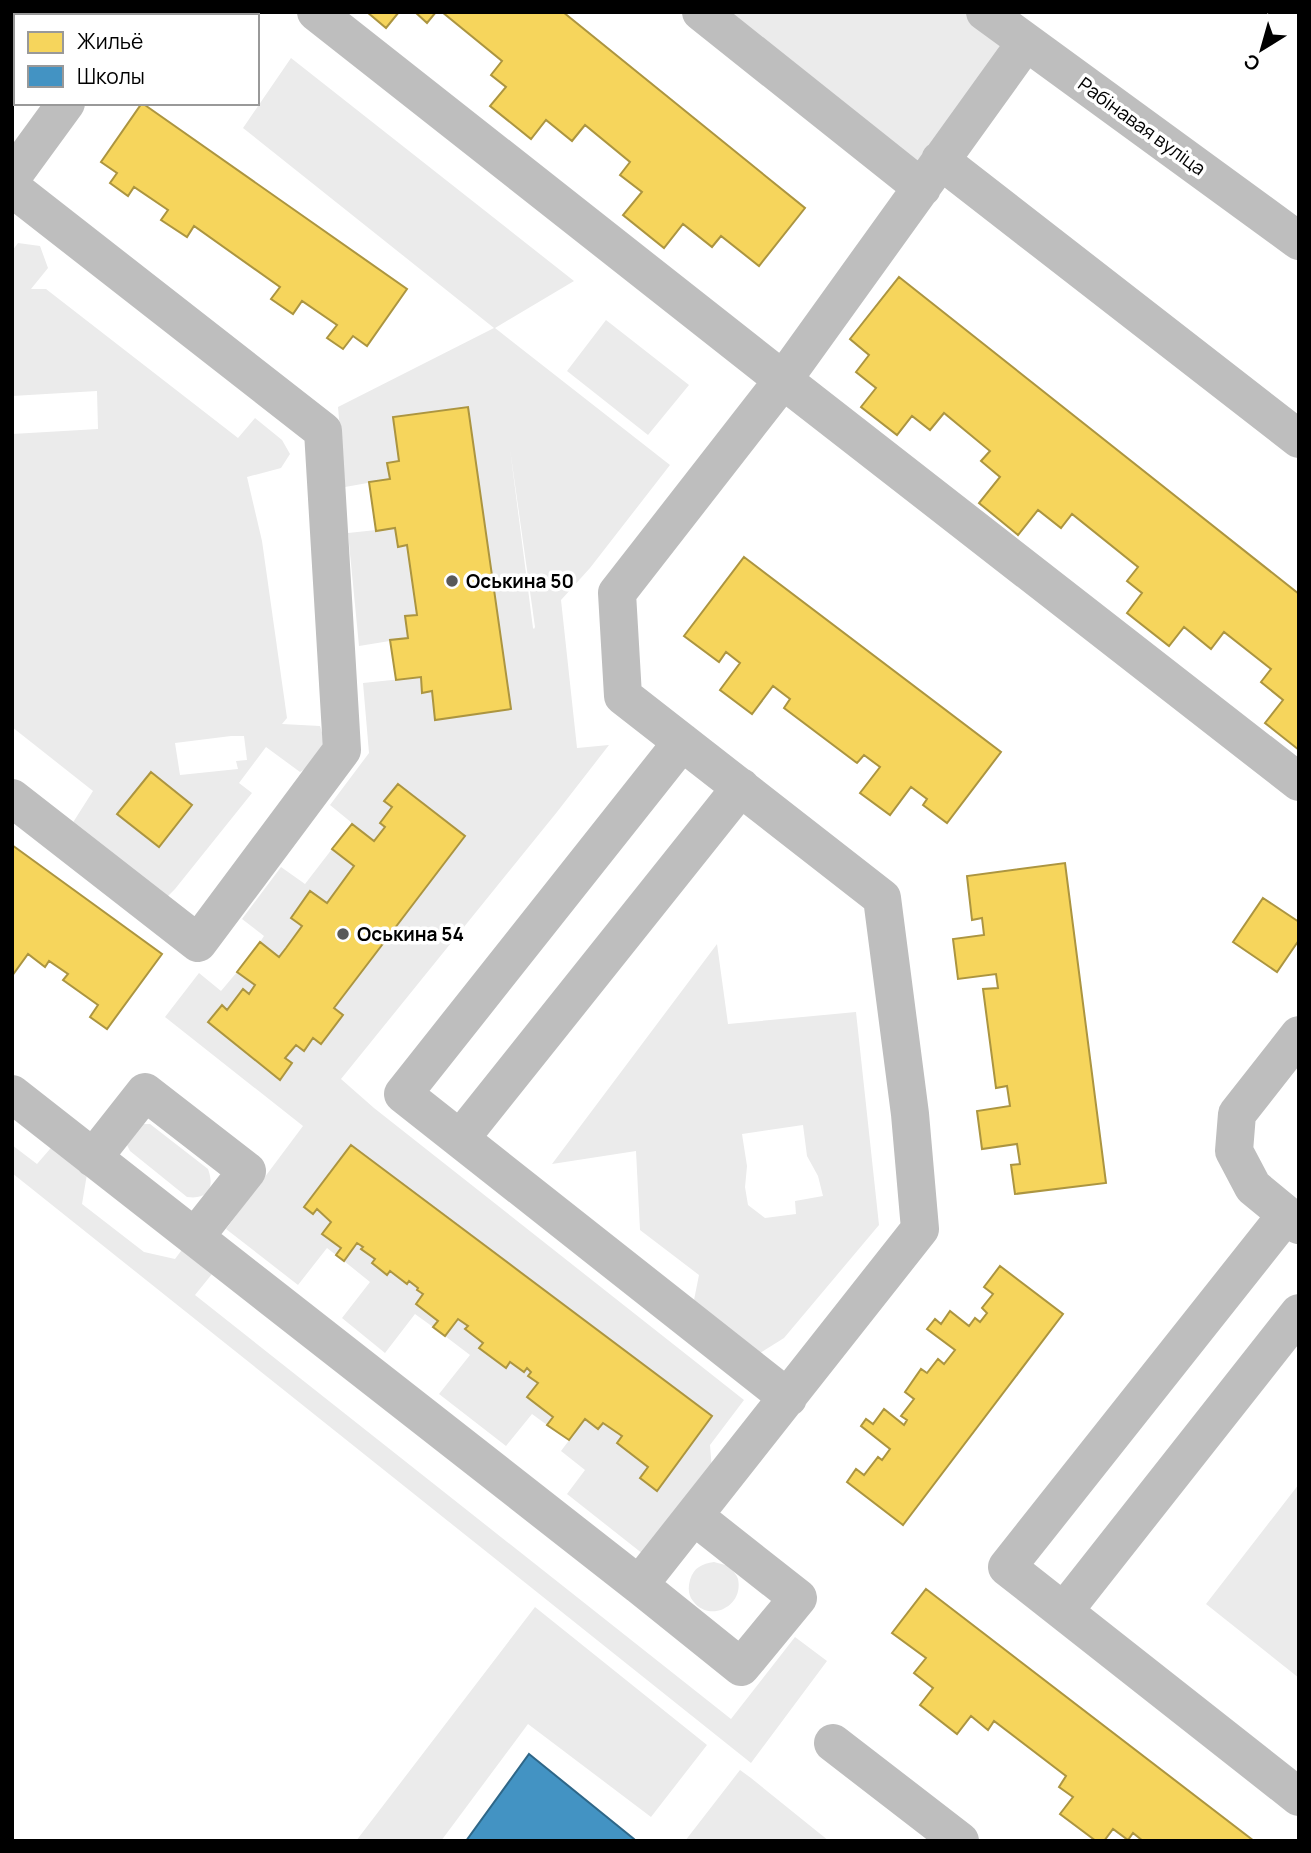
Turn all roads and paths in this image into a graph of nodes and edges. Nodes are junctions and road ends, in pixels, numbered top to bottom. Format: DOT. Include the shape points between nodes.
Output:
graph roads {
  1 [pos="316,12"];
  2 [pos="701,12"];
  3 [pos="985,12"];
  4 [pos="1026,42"];
  5 [pos="65,105"];
  6 [pos="931,174"];
  7 [pos="12,177"];
  8 [pos="12,188"];
  9 [pos="1299,241"];
  10 [pos="783,380"];
  11 [pos="1299,439"];
  12 [pos="682,742"];
  13 [pos="1299,782"];
  14 [pos="741,787"];
  15 [pos="12,799"];
  16 [pos="1299,1035"];
  17 [pos="12,1094"];
  18 [pos="460,1139"];
  19 [pos="93,1158"];
  20 [pos="1292,1220"];
  21 [pos="195,1237"];
  22 [pos="1299,1313"];
  23 [pos="788,1398"];
  24 [pos="694,1516"];
  25 [pos="639,1585"];
  26 [pos="1064,1611"];
  27 [pos="833,1743"];
  28 [pos="1299,1797"];
  29 [pos="960,1841"];
  1 -- 10 [label="street"];
  2 -- 6 [label="street"];
  3 -- 4 [label="street, Рабінавая вуліца"];
  4 -- 6 [label="street"];
  4 -- 9 [label="street, Рабінавая вуліца"];
  5 -- 7 [label="street"];
  6 -- 10 [label="street"];
  6 -- 11 [label="street"];
  8 -- 15 [label="street" via="323,431 342,750 198,943"];
  10 -- 12 [label="street" via="617,593 623,696"];
  10 -- 13 [label="street"];
  12 -- 14 [label="street"];
  12 -- 18 [label="street" via="403,1094"];
  14 -- 18 [label="street"];
  14 -- 23 [label="street" via="883,898 920,1229"];
  16 -- 20 [label="street" via="1237,1114 1234,1151 1253,1187"];
  17 -- 19 [label="street"];
  18 -- 23 [label="street"];
  19 -- 21 [label="street"];
  19 -- 21 [label="street" via="145,1092 247,1171"];
  20 -- 26 [label="street" via="1007,1567"];
  21 -- 25 [label="street"];
  22 -- 26 [label="street"];
  23 -- 24 [label="street"];
  24 -- 25 [label="street"];
  24 -- 25 [label="street" via="798,1598 741,1667"];
  26 -- 28 [label="street"];
  27 -- 29 [label="street"];
}
